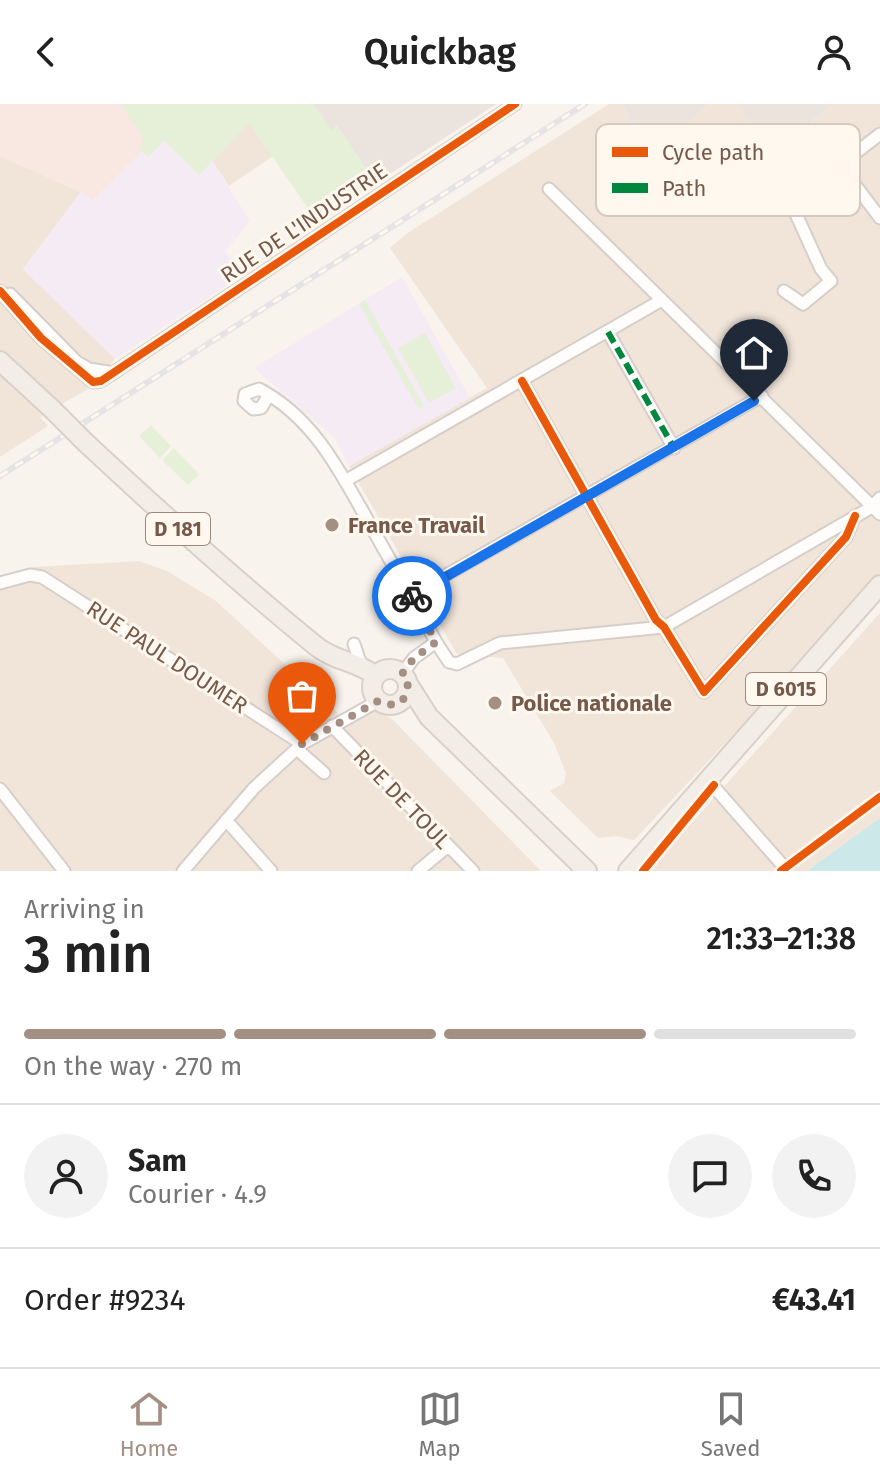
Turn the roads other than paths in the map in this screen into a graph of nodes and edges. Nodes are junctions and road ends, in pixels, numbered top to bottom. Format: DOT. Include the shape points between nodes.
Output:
graph roads {
  1 [pos="515,104"];
  2 [pos="880,134"];
  3 [pos="860,150"];
  4 [pos="549,189"];
  5 [pos="860,192"];
  6 [pos="797,216"];
  7 [pos="880,218"];
  8 [pos="0,288"];
  9 [pos="784,291"];
  10 [pos="662,300"];
  11 [pos="608,332"];
  12 [pos="0,361"];
  13 [pos="522,381"];
  14 [pos="269,395"];
  15 [pos="762,396"];
  16 [pos="674,448"];
  17 [pos="345,481"];
  18 [pos="588,496"];
  19 [pos="877,506"];
  20 [pos="855,516"];
  21 [pos="0,583"];
  22 [pos="880,585"];
  23 [pos="411,595"];
  24 [pos="880,598"];
  25 [pos="664,627"];
  26 [pos="436,642"];
  27 [pos="832,645"];
  28 [pos="360,667"];
  29 [pos="405,679"];
  30 [pos="378,701"];
  31 [pos="399,703"];
  32 [pos="420,707"];
  33 [pos="332,726"];
  34 [pos="300,747"];
  35 [pos="324,773"];
  36 [pos="708,780"];
  37 [pos="0,789"];
  38 [pos="226,820"];
  39 [pos="448,846"];
  40 [pos="785,868"];
  41 [pos="64,871"];
  42 [pos="183,871"];
  43 [pos="271,871"];
  44 [pos="418,871"];
  45 [pos="473,871"];
  46 [pos="587,871"];
  47 [pos="628,871"];
  1 -- 8 [label="street, RUE DE L'INDUSTRIE" via="115,373 97,377 41,338"];
  2 -- 3 [label="street"];
  4 -- 10 [label="street"];
  5 -- 7 [label="street"];
  6 -- 9 [label="street" via="831,281 803,304"];
  10 -- 11 [label="street"];
  10 -- 15 [label="street"];
  11 -- 13 [label="street"];
  11 -- 16 [label="street"];
  12 -- 28 [label="main road, D 181, bridge" via="172,523 319,650"];
  13 -- 17 [label="street"];
  13 -- 18 [label="street"];
  14 -- 17 [label="street" via="314,433"];
  15 -- 16 [label="street"];
  15 -- 19 [label="street"];
  16 -- 18 [label="street"];
  17 -- 23 [label="street"];
  18 -- 23 [label="street"];
  18 -- 25 [label="street"];
  19 -- 20 [label="street"];
  20 -- 25 [label="street"];
  20 -- 25 [label="street" via="846,537 704,692"];
  21 -- 34 [label="street, RUE PAUL DOUMER" via="42,577"];
  22 -- 27 [label="main road, D 6015"];
  23 -- 26 [label="street"];
  24 -- 27 [label="main road, D 6015"];
  25 -- 26 [label="street" via="500,643 464,663 449,662"];
  26 -- 29 [label="street" via="414,658"];
  27 -- 36 [label="main road, D 6015"];
  28 -- 29 [label="main road"];
  28 -- 30 [label="main road"];
  29 -- 31 [label="main road" via="406,695"];
  29 -- 32 [label="main road"];
  30 -- 31 [label="main road"];
  30 -- 33 [label="street"];
  31 -- 32 [label="main road"];
  32 -- 46 [label="main road"];
  33 -- 34 [label="street"];
  33 -- 39 [label="street, RUE DE TOUL"];
  34 -- 35 [label="street, RUE PAUL DOUMER"];
  34 -- 38 [label="street"];
  36 -- 40 [label="street"];
  36 -- 47 [label="main road, D 6015"];
  37 -- 41 [label="street"];
  38 -- 42 [label="street"];
  38 -- 43 [label="street"];
  39 -- 44 [label="street"];
  39 -- 45 [label="street, RUE DE TOUL"];
}
